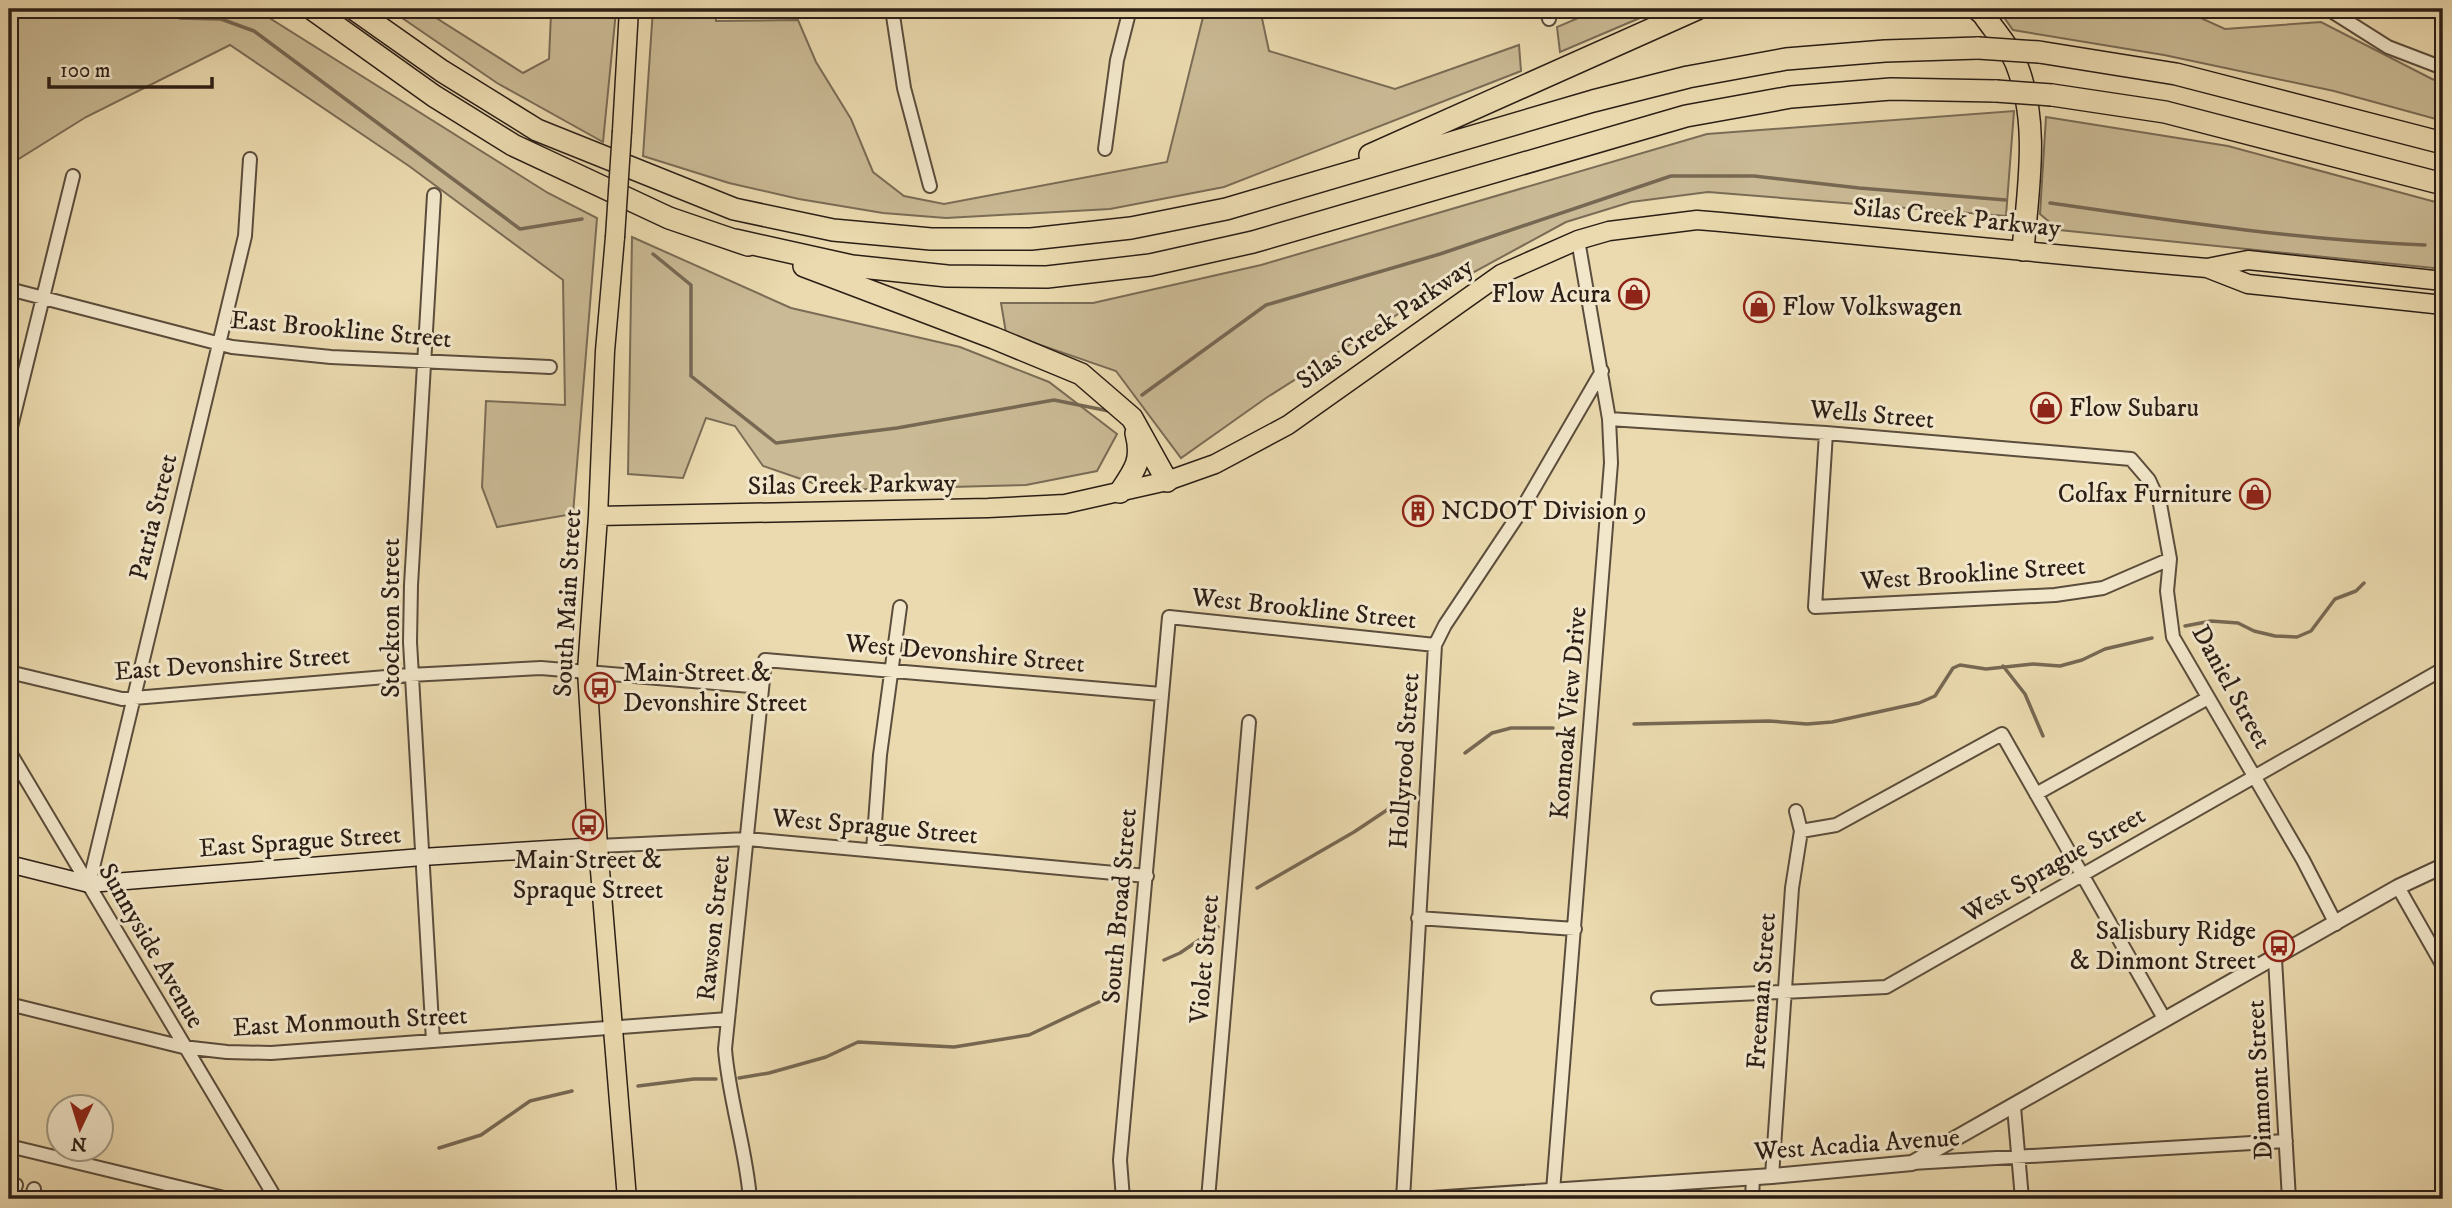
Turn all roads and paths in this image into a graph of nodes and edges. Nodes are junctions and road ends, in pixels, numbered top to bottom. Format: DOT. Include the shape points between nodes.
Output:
graph roads {
  1 [pos="312,9"];
  2 [pos="354,9"];
  3 [pos="629,9"];
  4 [pos="892,9"];
  5 [pos="1130,9"];
  6 [pos="1697,9"];
  7 [pos="1976,9"];
  8 [pos="2328,9"];
  9 [pos="2443,68"];
  10 [pos="2443,143"];
  11 [pos="1105,149"];
  12 [pos="250,159"];
  13 [pos="73,176"];
  14 [pos="2443,184"];
  15 [pos="930,186"];
  16 [pos="1291,189"];
  17 [pos="434,195"];
  18 [pos="735,240"];
  19 [pos="1578,240"];
  20 [pos="2023,250"];
  21 [pos="2207,268"];
  22 [pos="2443,281"];
  23 [pos="9,289"];
  24 [pos="43,298"];
  25 [pos="2443,306"];
  26 [pos="220,343"];
  27 [pos="424,361"];
  28 [pos="550,367"];
  29 [pos="1602,371"];
  30 [pos="1132,418"];
  31 [pos="1609,419"];
  32 [pos="1826,433"];
  33 [pos="9,435"];
  34 [pos="2131,459"];
  35 [pos="1167,481"];
  36 [pos="1120,492"];
  37 [pos="598,516"];
  38 [pos="2170,559"];
  39 [pos="900,607"];
  40 [pos="1169,617"];
  41 [pos="1435,645"];
  42 [pos="765,660"];
  43 [pos="2443,669"];
  44 [pos="893,670"];
  45 [pos="587,671"];
  46 [pos="9,673"];
  47 [pos="410,675"];
  48 [pos="762,687"];
  49 [pos="1161,695"];
  50 [pos="134,698"];
  51 [pos="2208,698"];
  52 [pos="1249,722"];
  53 [pos="9,751"];
  54 [pos="2255,777"];
  55 [pos="2036,794"];
  56 [pos="1796,811"];
  57 [pos="1801,831"];
  58 [pos="747,839"];
  59 [pos="598,846"];
  60 [pos="873,850"];
  61 [pos="422,857"];
  62 [pos="9,864"];
  63 [pos="2443,866"];
  64 [pos="2081,875"];
  65 [pos="1147,876"];
  66 [pos="89,884"];
  67 [pos="2398,887"];
  68 [pos="1418,918"];
  69 [pos="2336,924"];
  70 [pos="1574,929"];
  71 [pos="2276,958"];
  72 [pos="2443,966"];
  73 [pos="1783,993"];
  74 [pos="1658,998"];
  75 [pos="9,1004"];
  76 [pos="728,1019"];
  77 [pos="2165,1020"];
  78 [pos="614,1029"];
  79 [pos="433,1041"];
  80 [pos="183,1047"];
  81 [pos="2014,1107"];
  82 [pos="2286,1141"];
  83 [pos="9,1146"];
  84 [pos="2019,1159"];
  85 [pos="1912,1163"];
  86 [pos="1772,1176"];
  87 [pos="1753,1177"];
  88 [pos="16,1185"];
  89 [pos="1553,1192"];
  90 [pos="11,1199"];
  91 [pos="228,1199"];
  92 [pos="276,1199"];
  93 [pos="626,1199"];
  94 [pos="750,1199"];
  95 [pos="1123,1199"];
  96 [pos="1208,1199"];
  97 [pos="1403,1199"];
  98 [pos="1432,1199"];
  99 [pos="1752,1199"];
  100 [pos="2022,1199"];
  101 [pos="2290,1199"];
  1 -- 18 [label="highway" via="434,96 513,145 669,218"];
  2 -- 16 [label="highway" via="537,130 734,209 832,230 930,239 1031,239 1131,228 1226,209"];
  3 -- 37 [label="main road, South Main Street, bridge"];
  4 -- 15 [label="street" via="904,88"];
  5 -- 11 [label="street" via="1116,60"];
  6 -- 16 [label="highway"];
  7 -- 20 [label="highway" via="2015,61 2029,109 2031,146"];
  8 -- 9 [label="street" via="2388,47"];
  10 -- 16 [label="highway, bridge" via="2176,74 2039,52 1978,48 1885,51 1786,60 1688,77"];
  12 -- 26 [label="street, Patria Street" via="245,236"];
  13 -- 24 [label="street"];
  14 -- 18 [label="highway, bridge" via="2165,112 2052,95 1879,90 1791,97 1686,116 1253,242 1150,265 1047,277 947,276 852,266"];
  17 -- 27 [label="street, Stockton Street"];
  18 -- 30 [label="highway" via="1081,374"];
  19 -- 20 [label="main road, Silas Creek Parkway" via="1609,231 1696,220"];
  19 -- 29 [label="street, Konnoak View Drive"];
  19 -- 35 [label="main road, Silas Creek Parkway" via="1501,274 1288,425 1215,464"];
  20 -- 21 [label="main road, Silas Creek Parkway"];
  21 -- 22 [label="main road, Silas Creek Parkway" via="2248,260"];
  21 -- 25 [label="main road, Silas Creek Parkway" via="2248,284"];
  23 -- 24 [label="street, East Brookline Street"];
  24 -- 26 [label="street, East Brookline Street"];
  24 -- 33 [label="street"];
  26 -- 27 [label="street, East Brookline Street" via="331,357"];
  26 -- 50 [label="street, Patria Street"];
  27 -- 28 [label="street, East Brookline Street"];
  27 -- 47 [label="street, Stockton Street"];
  29 -- 31 [label="street, Konnoak View Drive"];
  29 -- 41 [label="street, Hollyrood Street" via="1519,514"];
  30 -- 35 [label="highway"];
  30 -- 36 [label="highway" via="1140,449 1136,467"];
  31 -- 32 [label="street, Wells Street"];
  31 -- 70 [label="street, Konnoak View Drive" via="1611,463"];
  32 -- 34 [label="street, Wells Street"];
  32 -- 38 [label="street, West Brookline Street" via="1815,607 2055,595 2103,587"];
  34 -- 38 [label="street, Daniel Street" via="2149,480 2160,504"];
  35 -- 36 [label="main road, Silas Creek Parkway"];
  36 -- 37 [label="main road, Silas Creek Parkway" via="1065,504 988,509"];
  37 -- 45 [label="main road, South Main Street"];
  38 -- 51 [label="street, Daniel Street" via="2167,591 2173,637"];
  39 -- 44 [label="street"];
  40 -- 41 [label="street, West Brookline Street"];
  40 -- 49 [label="street, South Broad Street"];
  41 -- 68 [label="street, Hollyrood Street"];
  42 -- 44 [label="street, West Devonshire Street"];
  42 -- 48 [label="street, Rawson Street"];
  43 -- 54 [label="street, West Sprague Street"];
  44 -- 49 [label="street, West Devonshire Street"];
  44 -- 60 [label="street" via="880,755"];
  45 -- 47 [label="street, East Devonshire Street" via="541,668"];
  45 -- 48 [label="street"];
  45 -- 59 [label="main road, South Main Street"];
  46 -- 50 [label="street, East Devonshire Street"];
  47 -- 50 [label="street, East Devonshire Street"];
  47 -- 61 [label="street, Stockton Street"];
  48 -- 58 [label="street, Rawson Street"];
  49 -- 65 [label="street, South Broad Street"];
  50 -- 66 [label="street, Patria Street"];
  51 -- 54 [label="street, Daniel Street"];
  51 -- 55 [label="street"];
  52 -- 96 [label="street, Violet Street"];
  53 -- 66 [label="street, Sunnyside Avenue"];
  54 -- 64 [label="street, West Sprague Street"];
  54 -- 69 [label="street, Daniel Street"];
  55 -- 57 [label="street" via="2002,734 1836,825"];
  55 -- 64 [label="street"];
  56 -- 57 [label="street, Freeman Street"];
  57 -- 73 [label="street, Freeman Street"];
  58 -- 59 [label="street, West Sprague Street"];
  58 -- 60 [label="street, West Sprague Street"];
  58 -- 76 [label="street, Rawson Street"];
  59 -- 61 [label="main road, East Sprague Street"];
  59 -- 78 [label="main road, South Main Street"];
  60 -- 65 [label="street, West Sprague Street"];
  61 -- 66 [label="main road, East Sprague Street"];
  61 -- 79 [label="street, Stockton Street"];
  62 -- 66 [label="main road, East Sprague Street"];
  63 -- 67 [label="street"];
  64 -- 73 [label="street, West Sprague Street" via="1886,987"];
  64 -- 77 [label="street"];
  65 -- 95 [label="street, South Broad Street" via="1120,1160"];
  66 -- 80 [label="street, Sunnyside Avenue"];
  67 -- 69 [label="street"];
  67 -- 72 [label="street"];
  68 -- 70 [label="street"];
  68 -- 97 [label="street, Hollyrood Street"];
  69 -- 71 [label="street"];
  70 -- 89 [label="street, Konnoak View Drive"];
  71 -- 77 [label="street"];
  71 -- 82 [label="street, Dinmont Street"];
  73 -- 74 [label="street, West Sprague Street"];
  73 -- 86 [label="street, Freeman Street"];
  75 -- 80 [label="street, East Monmouth Street"];
  76 -- 78 [label="street, East Monmouth Street"];
  76 -- 94 [label="street, Rawson Street" via="727,1078 743,1143"];
  77 -- 81 [label="street"];
  78 -- 79 [label="street, East Monmouth Street"];
  78 -- 93 [label="main road, South Main Street"];
  79 -- 80 [label="street, East Monmouth Street" via="271,1053"];
  80 -- 92 [label="street, Sunnyside Avenue"];
  81 -- 84 [label="street"];
  81 -- 85 [label="street"];
  82 -- 84 [label="street, West Acadia Avenue"];
  82 -- 101 [label="street, Dinmont Street"];
  83 -- 91 [label="street"];
  84 -- 85 [label="street, West Acadia Avenue"];
  84 -- 100 [label="street"];
  85 -- 86 [label="street, West Acadia Avenue"];
  86 -- 87 [label="street, West Acadia Avenue"];
  87 -- 89 [label="street, West Acadia Avenue"];
  87 -- 99 [label="street"];
  88 -- 90 [label="street"];
  89 -- 98 [label="street, West Acadia Avenue"];
}
